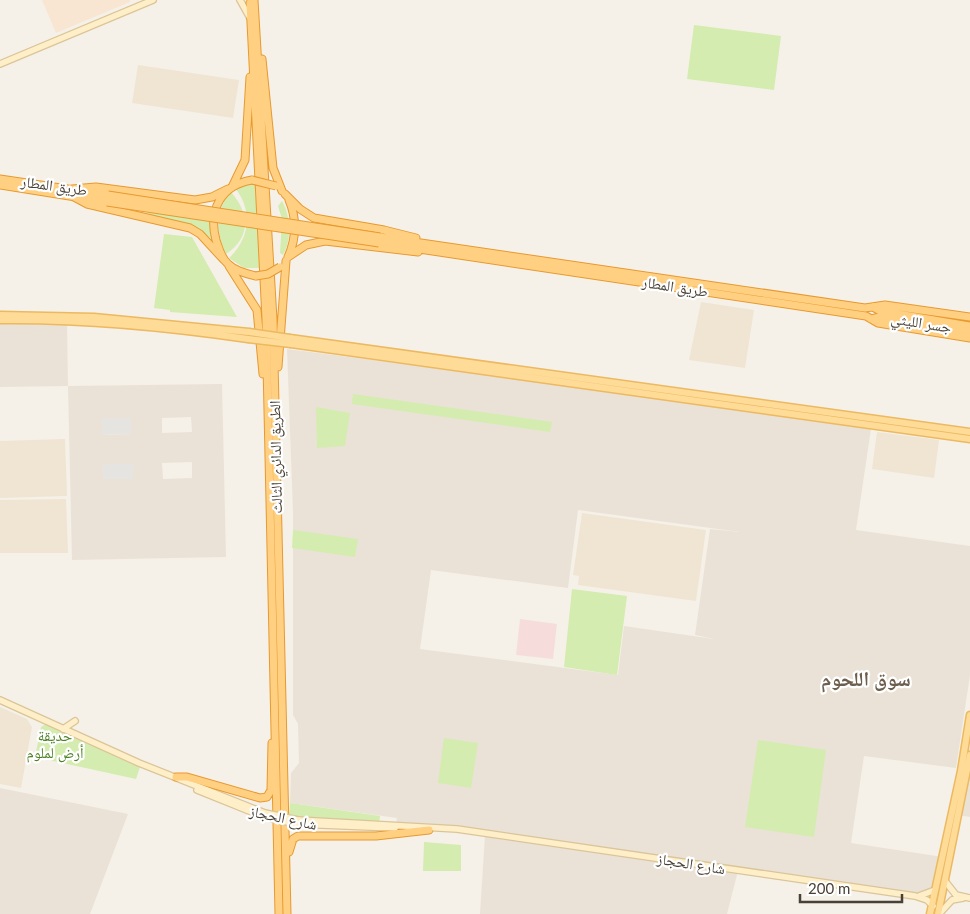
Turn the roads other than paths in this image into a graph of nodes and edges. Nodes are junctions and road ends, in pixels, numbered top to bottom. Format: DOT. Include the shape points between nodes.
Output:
graph roads {
  1 [pos="152,0"];
  2 [pos="240,0"];
  3 [pos="250,0"];
  4 [pos="254,0"];
  5 [pos="251,19"];
  6 [pos="258,38"];
  7 [pos="252,44"];
  8 [pos="0,64"];
  9 [pos="0,179"];
  10 [pos="0,186"];
  11 [pos="72,188"];
  12 [pos="230,188"];
  13 [pos="281,190"];
  14 [pos="74,197"];
  15 [pos="107,198"];
  16 [pos="379,240"];
  17 [pos="425,242"];
  18 [pos="431,251"];
  19 [pos="287,259"];
  20 [pos="226,263"];
  21 [pos="872,307"];
  22 [pos="0,315"];
  23 [pos="970,317"];
  24 [pos="871,319"];
  25 [pos="0,320"];
  26 [pos="970,326"];
  27 [pos="970,332"];
  28 [pos="249,335"];
  29 [pos="970,338"];
  30 [pos="290,341"];
  31 [pos="274,386"];
  32 [pos="267,394"];
  33 [pos="970,432"];
  34 [pos="970,439"];
  35 [pos="276,586"];
  36 [pos="276,615"];
  37 [pos="0,700"];
  38 [pos="970,715"];
  39 [pos="76,721"];
  40 [pos="63,729"];
  41 [pos="276,730"];
  42 [pos="970,755"];
  43 [pos="139,763"];
  44 [pos="176,777"];
  45 [pos="264,815"];
  46 [pos="298,822"];
  47 [pos="429,830"];
  48 [pos="467,831"];
  49 [pos="286,868"];
  50 [pos="945,881"];
  51 [pos="935,890"];
  52 [pos="914,896"];
  53 [pos="967,898"];
  54 [pos="933,906"];
  55 [pos="279,914"];
  56 [pos="287,914"];
  57 [pos="930,914"];
  58 [pos="938,914"];
  1 -- 8 [label="main road"];
  2 -- 5 [label="main road"];
  3 -- 5 [label="highway, الطريق الدائري الثالث"];
  4 -- 6 [label="highway, الطريق الدائري الثالث"];
  5 -- 7 [label="highway, الطريق الدائري الثالث"];
  6 -- 13 [label="highway" via="265,74 273,168"];
  6 -- 31 [label="highway, الطريق الدائري الثالث"];
  7 -- 12 [label="highway" via="245,160"];
  7 -- 32 [label="highway, الطريق الدائري الثالث"];
  9 -- 11 [label="highway, طريق المطار"];
  10 -- 14 [label="highway, طريق المطار"];
  11 -- 12 [label="highway" via="96,187 195,200 212,198"];
  11 -- 15 [label="highway, طريق المطار"];
  12 -- 13 [label="highway, bridge" via="252,180"];
  12 -- 20 [label="highway" via="217,204 214,220 217,243"];
  13 -- 17 [label="highway" via="314,218 384,230"];
  13 -- 19 [label="highway" via="291,207 295,225"];
  14 -- 15 [label="highway, طريق المطار"];
  14 -- 20 [label="highway" via="87,204 190,228 200,234"];
  15 -- 16 [label="highway, bridge"];
  16 -- 17 [label="highway, طريق المطار"];
  16 -- 18 [label="highway, طريق المطار"];
  17 -- 21 [label="highway, طريق المطار"];
  18 -- 19 [label="highway" via="408,252 315,242"];
  18 -- 24 [label="highway, طريق المطار"];
  19 -- 20 [label="highway, bridge" via="268,274 256,276 240,272"];
  19 -- 31 [label="highway"];
  20 -- 32 [label="highway" via="257,310"];
  21 -- 23 [label="highway, طريق المطار" via="885,305"];
  21 -- 26 [label="highway, جسر الليثي"];
  22 -- 28 [label="main road" via="94,317"];
  24 -- 27 [label="highway, جسر الليثي" via="880,317"];
  24 -- 29 [label="highway, طريق المطار" via="878,323"];
  25 -- 28 [label="main road" via="94,322"];
  28 -- 30 [label="main road, bridge"];
  30 -- 33 [label="main road"];
  30 -- 34 [label="main road"];
  31 -- 35 [label="highway, الطريق الدائري الثالث"];
  32 -- 35 [label="highway, الطريق الدائري الثالث"];
  35 -- 36 [label="highway, الطريق الدائري الثالث"];
  36 -- 41 [label="highway, الطريق الدائري الثالث"];
  36 -- 49 [label="highway, الطريق الدائري الثالث"];
  37 -- 40 [label="main road, شارع الحجاز"];
  38 -- 51 [label="main road"];
  39 -- 40 [label="main road"];
  40 -- 43 [label="main road, شارع الحجاز"];
  41 -- 44 [label="highway" via="270,757 271,790 266,797"];
  41 -- 55 [label="highway, الطريق الدائري الثالث"];
  42 -- 50 [label="main road"];
  43 -- 44 [label="main road, شارع الحجاز"];
  43 -- 45 [label="main road, شارع الحجاز" via="239,809"];
  44 -- 45 [label="main road, شارع الحجاز"];
  45 -- 46 [label="main road, شارع الحجاز, bridge"];
  46 -- 47 [label="main road, شارع الحجاز"];
  46 -- 48 [label="main road, شارع الحجاز" via="423,825"];
  47 -- 48 [label="main road, شارع الحجاز"];
  47 -- 49 [label="highway" via="376,836 298,836 290,844"];
  48 -- 52 [label="main road, شارع الحجاز"];
  49 -- 56 [label="highway, الطريق الدائري الثالث"];
  50 -- 53 [label="main road" via="953,892"];
  50 -- 58 [label="main road"];
  51 -- 52 [label="main road, شارع الحجاز"];
  51 -- 54 [label="main road"];
  52 -- 54 [label="main road, شارع الحجاز" via="927,900"];
  53 -- 58 [label="main road" via="952,900"];
  54 -- 57 [label="main road"];
}
